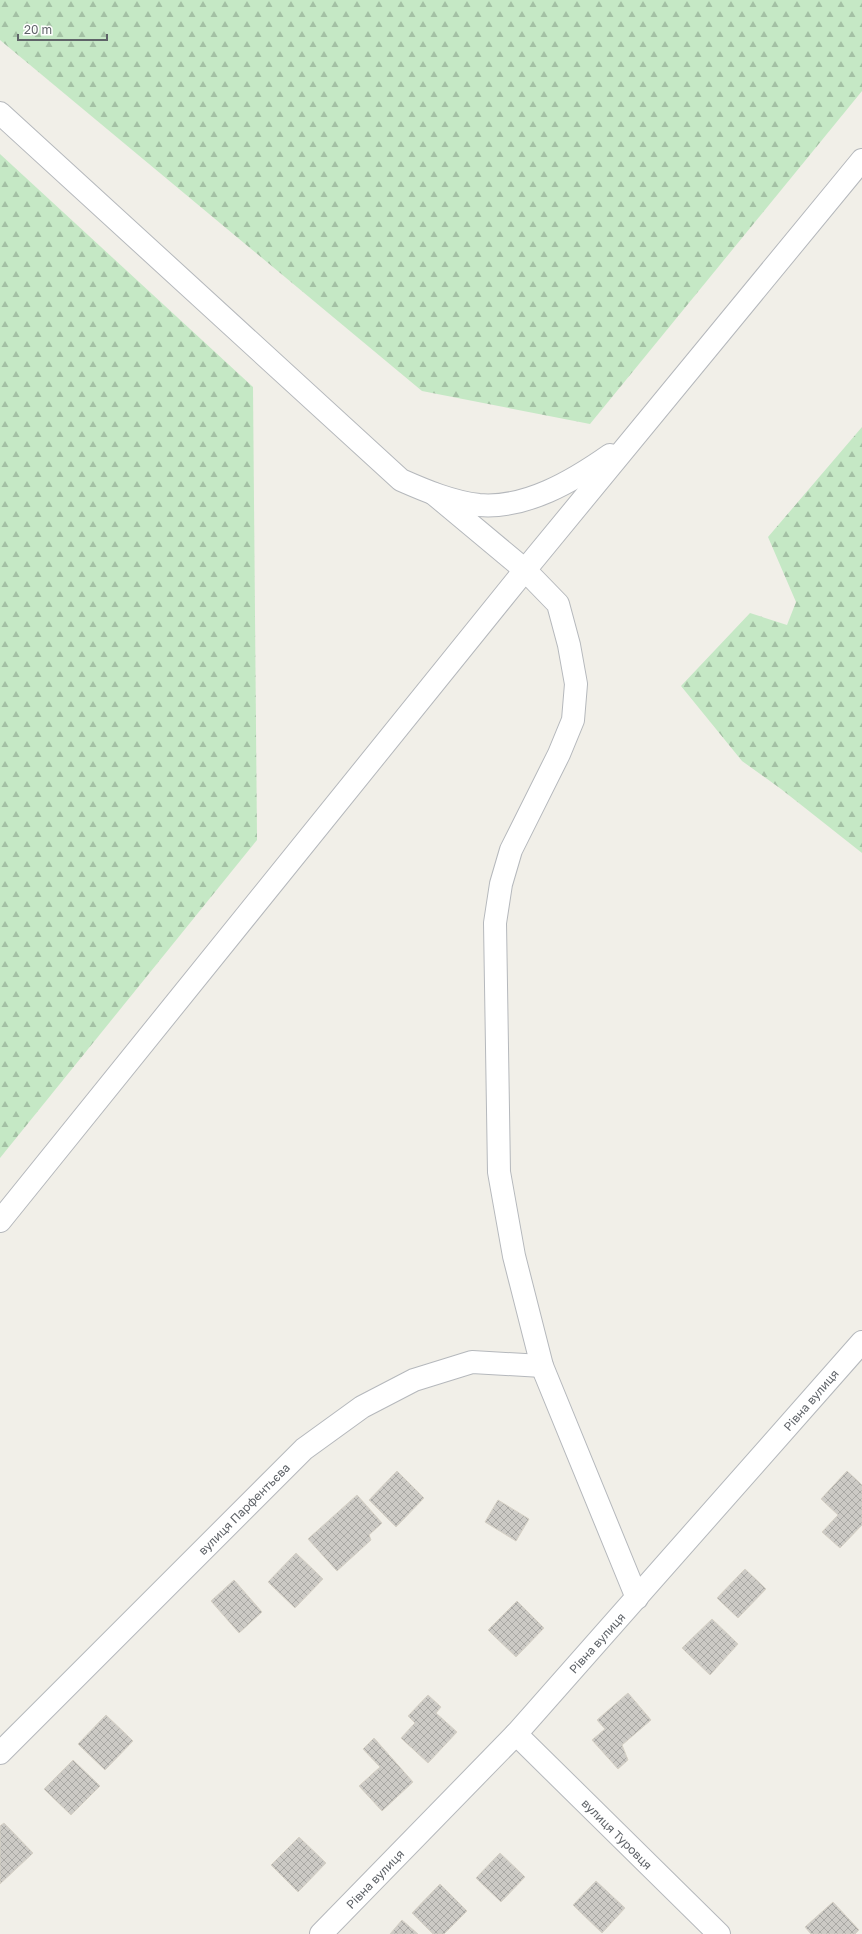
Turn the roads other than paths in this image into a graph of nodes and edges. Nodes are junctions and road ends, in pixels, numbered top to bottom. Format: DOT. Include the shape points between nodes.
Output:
graph roads {
  1 [pos="0,113"];
  2 [pos="862,160"];
  3 [pos="633,439"];
  4 [pos="434,494"];
  5 [pos="525,570"];
  6 [pos="0,1221"];
  7 [pos="862,1342"];
  8 [pos="542,1366"];
  9 [pos="637,1598"];
  10 [pos="516,1734"];
  11 [pos="0,1754"];
  12 [pos="321,1934"];
  13 [pos="719,1934"];
  1 -- 4 [label="street" via="401,480"];
  2 -- 3 [label="street"];
  3 -- 4 [label="street" via="585,472 512,504 479,505"];
  3 -- 5 [label="street"];
  4 -- 5 [label="street"];
  5 -- 6 [label="street"];
  5 -- 8 [label="street" via="558,604 576,684 573,720 511,850 500,884 495,924 499,1172 514,1256"];
  7 -- 9 [label="street, Рівна вулиця"];
  8 -- 9 [label="street"];
  8 -- 11 [label="street, вулиця Парфентьєва" via="472,1362 414,1380 362,1407 304,1450"];
  9 -- 10 [label="street, Рівна вулиця"];
  10 -- 12 [label="street, Рівна вулиця"];
  10 -- 13 [label="street, вулиця Туровця"];
}
